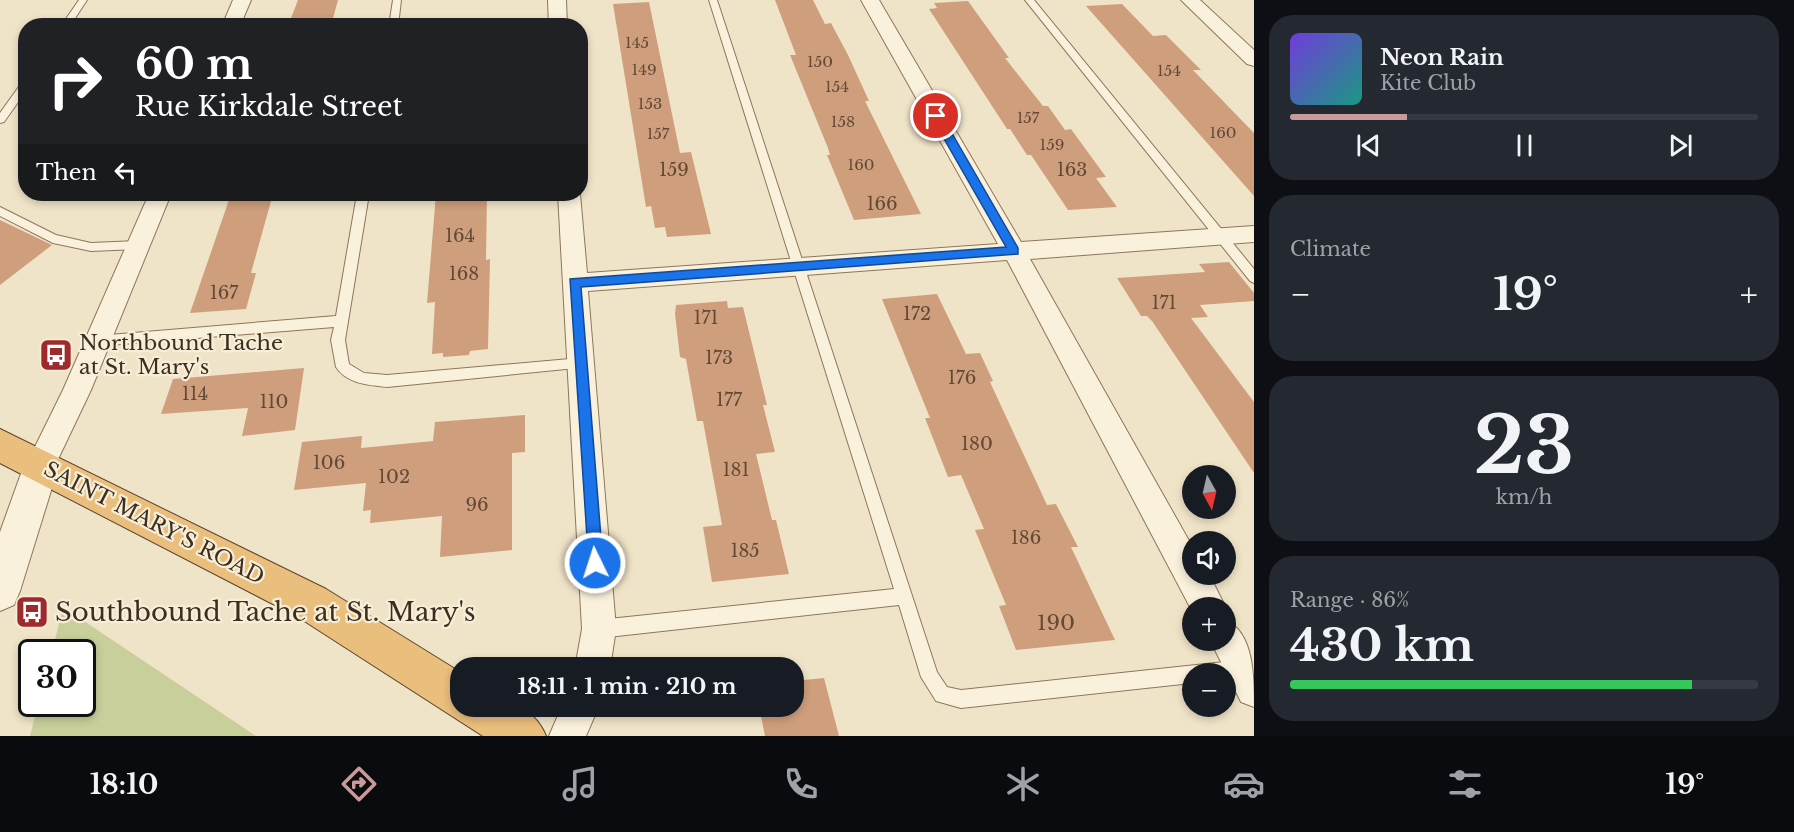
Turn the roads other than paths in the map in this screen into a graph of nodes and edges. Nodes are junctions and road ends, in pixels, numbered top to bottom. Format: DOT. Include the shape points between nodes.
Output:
graph roads {
  1 [pos="83,0"];
  2 [pos="242,0"];
  3 [pos="397,0"];
  4 [pos="557,0"];
  5 [pos="713,0"];
  6 [pos="870,0"];
  7 [pos="1029,0"];
  8 [pos="1190,0"];
  9 [pos="71,18"];
  10 [pos="234,18"];
  11 [pos="394,18"];
  12 [pos="558,18"];
  13 [pos="1254,60"];
  14 [pos="18,94"];
  15 [pos="0,120"];
  16 [pos="157,201"];
  17 [pos="362,201"];
  18 [pos="569,201"];
  19 [pos="0,211"];
  20 [pos="1254,234"];
  21 [pos="1221,237"];
  22 [pos="138,245"];
  23 [pos="1014,251"];
  24 [pos="797,267"];
  25 [pos="1254,278"];
  26 [pos="574,282"];
  27 [pos="340,321"];
  28 [pos="97,341"];
  29 [pos="581,363"];
  30 [pos="0,445"];
  31 [pos="41,465"];
  32 [pos="0,591"];
  33 [pos="904,596"];
  34 [pos="1203,597"];
  35 [pos="599,629"];
  36 [pos="1233,651"];
  37 [pos="594,657"];
  38 [pos="1182,675"];
  39 [pos="1248,679"];
  40 [pos="450,691"];
  41 [pos="493,717"];
  42 [pos="576,717"];
  43 [pos="523,736"];
  44 [pos="567,736"];
  1 -- 9 [label="lane"];
  2 -- 10 [label="street"];
  3 -- 11 [label="lane"];
  4 -- 12 [label="street"];
  5 -- 24 [label="lane"];
  6 -- 23 [label="street"];
  7 -- 21 [label="lane"];
  8 -- 13 [label="street"];
  14 -- 15 [label="lane"];
  16 -- 22 [label="street"];
  17 -- 27 [label="lane"];
  18 -- 26 [label="street"];
  19 -- 22 [label="lane" via="53,239 90,248"];
  20 -- 21 [label="street"];
  21 -- 23 [label="street"];
  21 -- 25 [label="lane"];
  22 -- 28 [label="street"];
  23 -- 24 [label="street"];
  23 -- 34 [label="street"];
  24 -- 26 [label="street"];
  24 -- 33 [label="lane"];
  26 -- 29 [label="street"];
  27 -- 28 [label="lane"];
  27 -- 29 [label="lane" via="338,340 343,367 361,378 387,381"];
  28 -- 31 [label="street"];
  29 -- 35 [label="street"];
  30 -- 31 [label="highway, SAINT MARY'S ROAD"];
  31 -- 32 [label="street"];
  31 -- 40 [label="highway, SAINT MARY'S ROAD" via="312,603"];
  33 -- 35 [label="lane"];
  33 -- 38 [label="lane" via="930,677 942,695 961,699"];
  35 -- 37 [label="street"];
  36 -- 39 [label="street"];
  41 -- 43 [label="highway"];
  42 -- 44 [label="street"];
}
